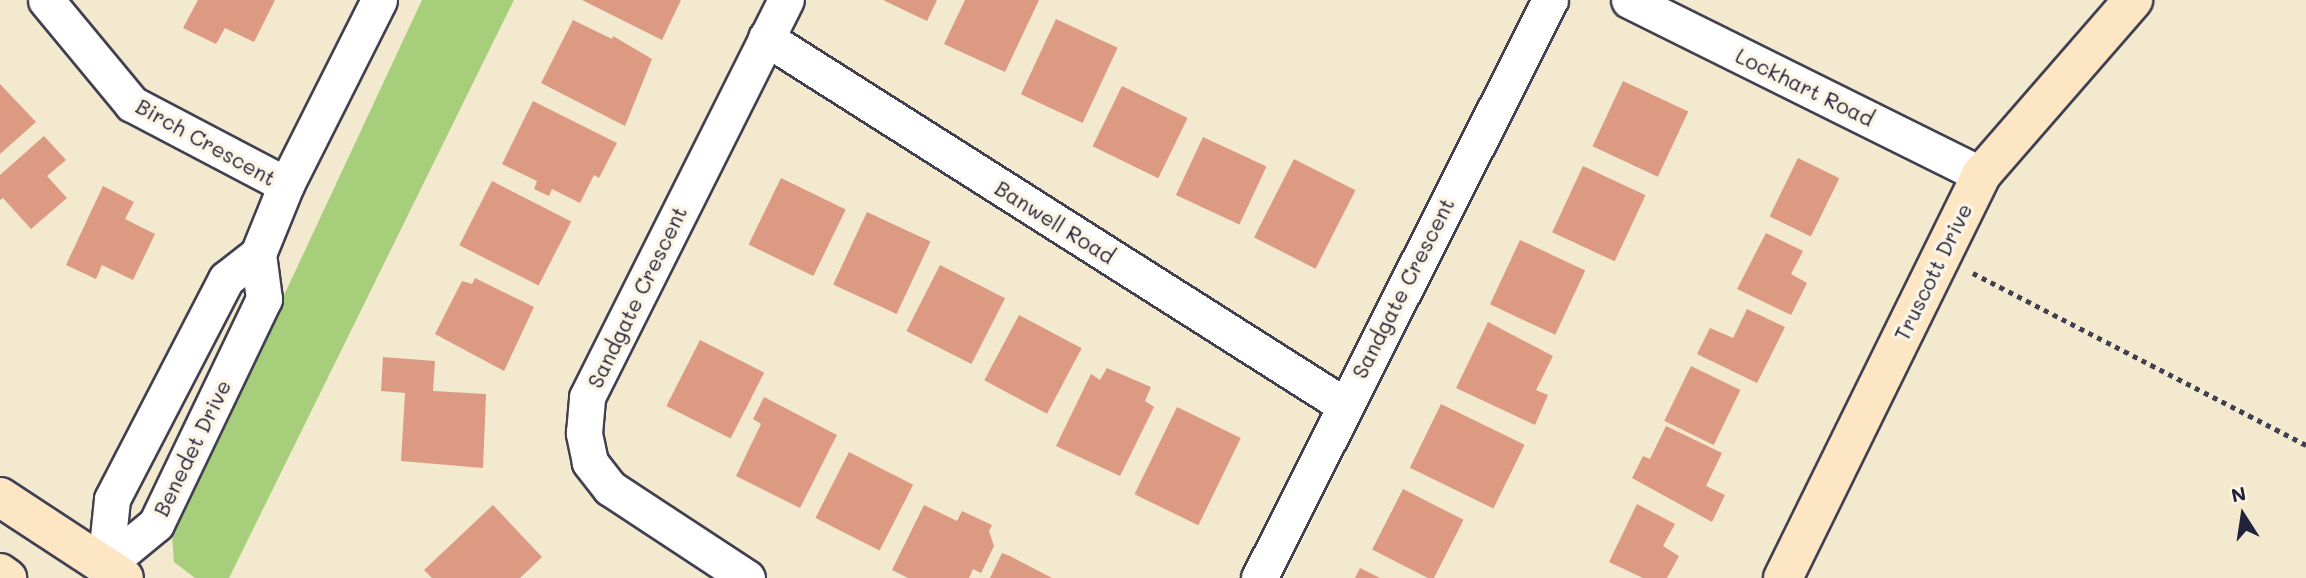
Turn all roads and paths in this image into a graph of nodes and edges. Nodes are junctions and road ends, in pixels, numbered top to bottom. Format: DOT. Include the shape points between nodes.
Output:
graph roads {
  1 [pos="46,0"];
  2 [pos="379,0"];
  3 [pos="786,0"];
  4 [pos="1550,0"];
  5 [pos="1629,0"];
  6 [pos="2133,0"];
  7 [pos="766,38"];
  8 [pos="1981,175"];
  9 [pos="286,185"];
  10 [pos="258,254"];
  11 [pos="1941,256"];
  12 [pos="1344,405"];
  13 [pos="2306,445"];
  14 [pos="0,497"];
  15 [pos="0,573"];
  16 [pos="109,574"];
  17 [pos="7,578"];
  18 [pos="747,578"];
  19 [pos="1259,578"];
  20 [pos="1783,578"];
  1 -- 9 [label="street, Birch Crescent" via="132,104"];
  2 -- 9 [label="street, Benedet Drive"];
  3 -- 7 [label="street, Sandgate Crescent"];
  4 -- 12 [label="street, Sandgate Crescent"];
  5 -- 8 [label="street, Lockhart Road"];
  6 -- 8 [label="street, Truscott Drive"];
  7 -- 12 [label="street, Banwell Road"];
  7 -- 18 [label="street, Sandgate Crescent" via="587,397 584,433 590,462 610,488"];
  8 -- 11 [label="street, Truscott Drive"];
  9 -- 10 [label="street, Benedet Drive"];
  10 -- 16 [label="street, Benedet Drive" via="226,279 112,499"];
  10 -- 16 [label="street, Benedet Drive" via="264,299 156,524"];
  11 -- 13 [label="path"];
  11 -- 20 [label="street, Truscott Drive"];
  12 -- 19 [label="street, Sandgate Crescent"];
  14 -- 16 [label="street"];
  15 -- 17 [label="street"];
}
